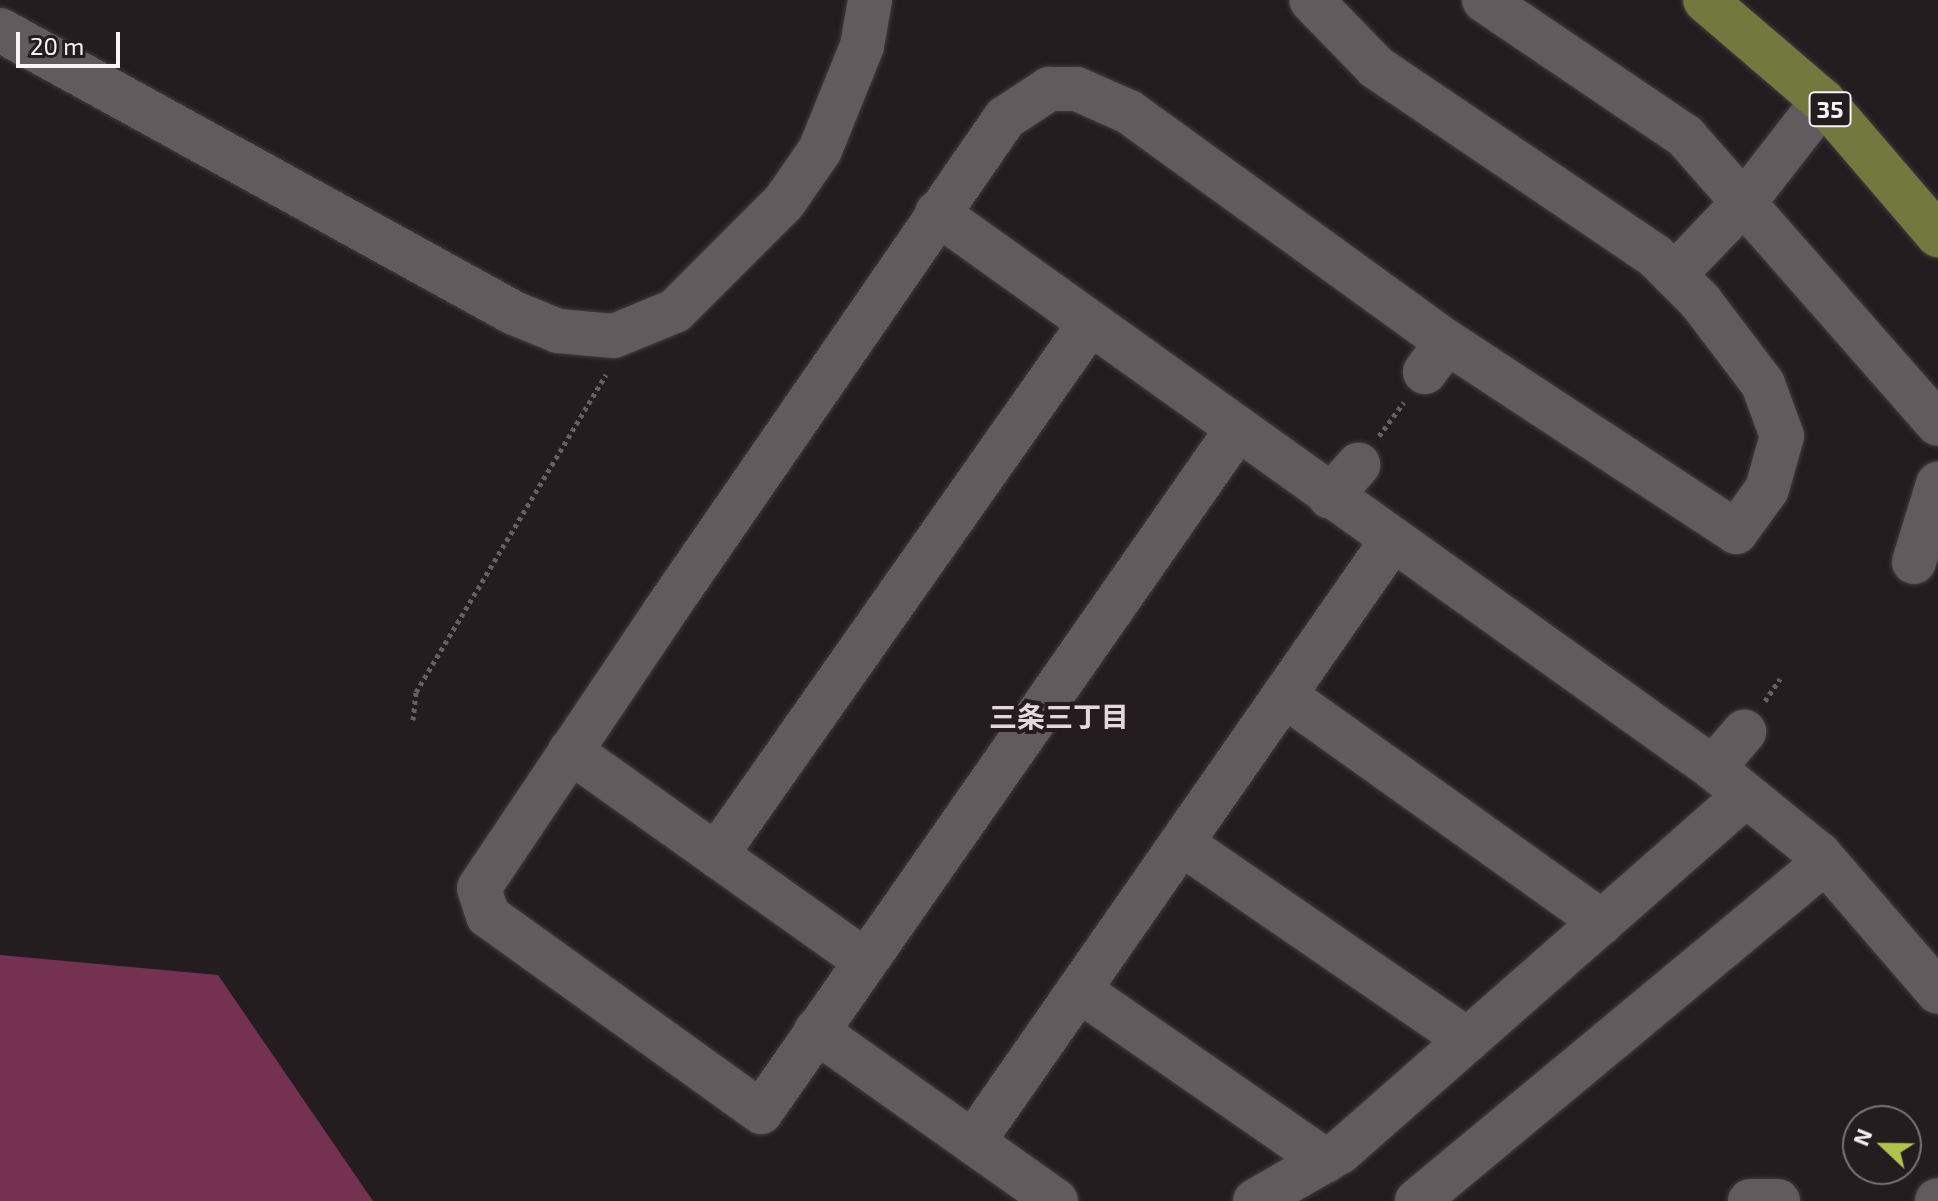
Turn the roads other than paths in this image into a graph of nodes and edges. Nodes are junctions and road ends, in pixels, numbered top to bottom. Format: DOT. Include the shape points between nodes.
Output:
graph roads {
  1 [pos="870,0"];
  2 [pos="1311,0"];
  3 [pos="1484,0"];
  4 [pos="1705,0"];
  5 [pos="0,30"];
  6 [pos="1823,101"];
  7 [pos="1746,200"];
  8 [pos="937,213"];
  9 [pos="1938,235"];
  10 [pos="1674,275"];
  11 [pos="1088,326"];
  12 [pos="1938,424"];
  13 [pos="1236,431"];
  14 [pos="1358,465"];
  15 [pos="1938,484"];
  16 [pos="1330,497"];
  17 [pos="1391,542"];
  18 [pos="1914,562"];
  19 [pos="1284,695"];
  20 [pos="1744,732"];
  21 [pos="570,751"];
  22 [pos="1713,768"];
  23 [pos="1745,796"];
  24 [pos="1181,843"];
  25 [pos="716,855"];
  26 [pos="1825,862"];
  27 [pos="1602,922"];
  28 [pos="864,960"];
  29 [pos="1079,990"];
  30 [pos="1938,992"];
  31 [pos="816,1031"];
  32 [pos="1468,1040"];
  33 [pos="973,1142"];
  34 [pos="1464,1160"];
  35 [pos="1326,1161"];
  36 [pos="1056,1201"];
  37 [pos="1255,1201"];
  38 [pos="1384,1201"];
  39 [pos="1417,1201"];
  40 [pos="1750,1201"];
  41 [pos="1778,1201"];
  1 -- 5 [label="street" via="862,46 820,150 736,254 649,327 614,336 558,331 514,313"];
  2 -- 10 [label="street" via="1376,67"];
  3 -- 7 [label="street" via="1685,136"];
  4 -- 6 [label="main road, 35"];
  6 -- 7 [label="street"];
  6 -- 9 [label="main road, 35"];
  7 -- 10 [label="street"];
  7 -- 12 [label="street"];
  8 -- 10 [label="street" via="1005,118 1049,89 1077,89 1129,112 1436,357 1736,532 1767,489 1782,436 1763,384"];
  8 -- 11 [label="street"];
  8 -- 21 [label="street"];
  11 -- 13 [label="street"];
  11 -- 25 [label="street"];
  13 -- 16 [label="street"];
  13 -- 28 [label="street"];
  14 -- 16 [label="street"];
  15 -- 18 [label="street"];
  16 -- 17 [label="street"];
  17 -- 19 [label="street"];
  17 -- 22 [label="street"];
  19 -- 24 [label="street"];
  19 -- 27 [label="street"];
  20 -- 22 [label="street"];
  21 -- 25 [label="street"];
  21 -- 31 [label="street" via="479,888 488,916 761,1112"];
  22 -- 23 [label="street"];
  23 -- 26 [label="street"];
  23 -- 27 [label="street"];
  24 -- 29 [label="street"];
  24 -- 32 [label="street"];
  25 -- 28 [label="street"];
  26 -- 30 [label="street"];
  26 -- 34 [label="street" via="1603,1052"];
  27 -- 32 [label="street"];
  28 -- 31 [label="street"];
  29 -- 33 [label="street"];
  29 -- 35 [label="street"];
  31 -- 33 [label="street"];
  32 -- 35 [label="street"];
  33 -- 36 [label="street"];
  34 -- 38 [label="street"];
  34 -- 39 [label="street"];
  35 -- 37 [label="street"];
  40 -- 41 [label="street"];
}
